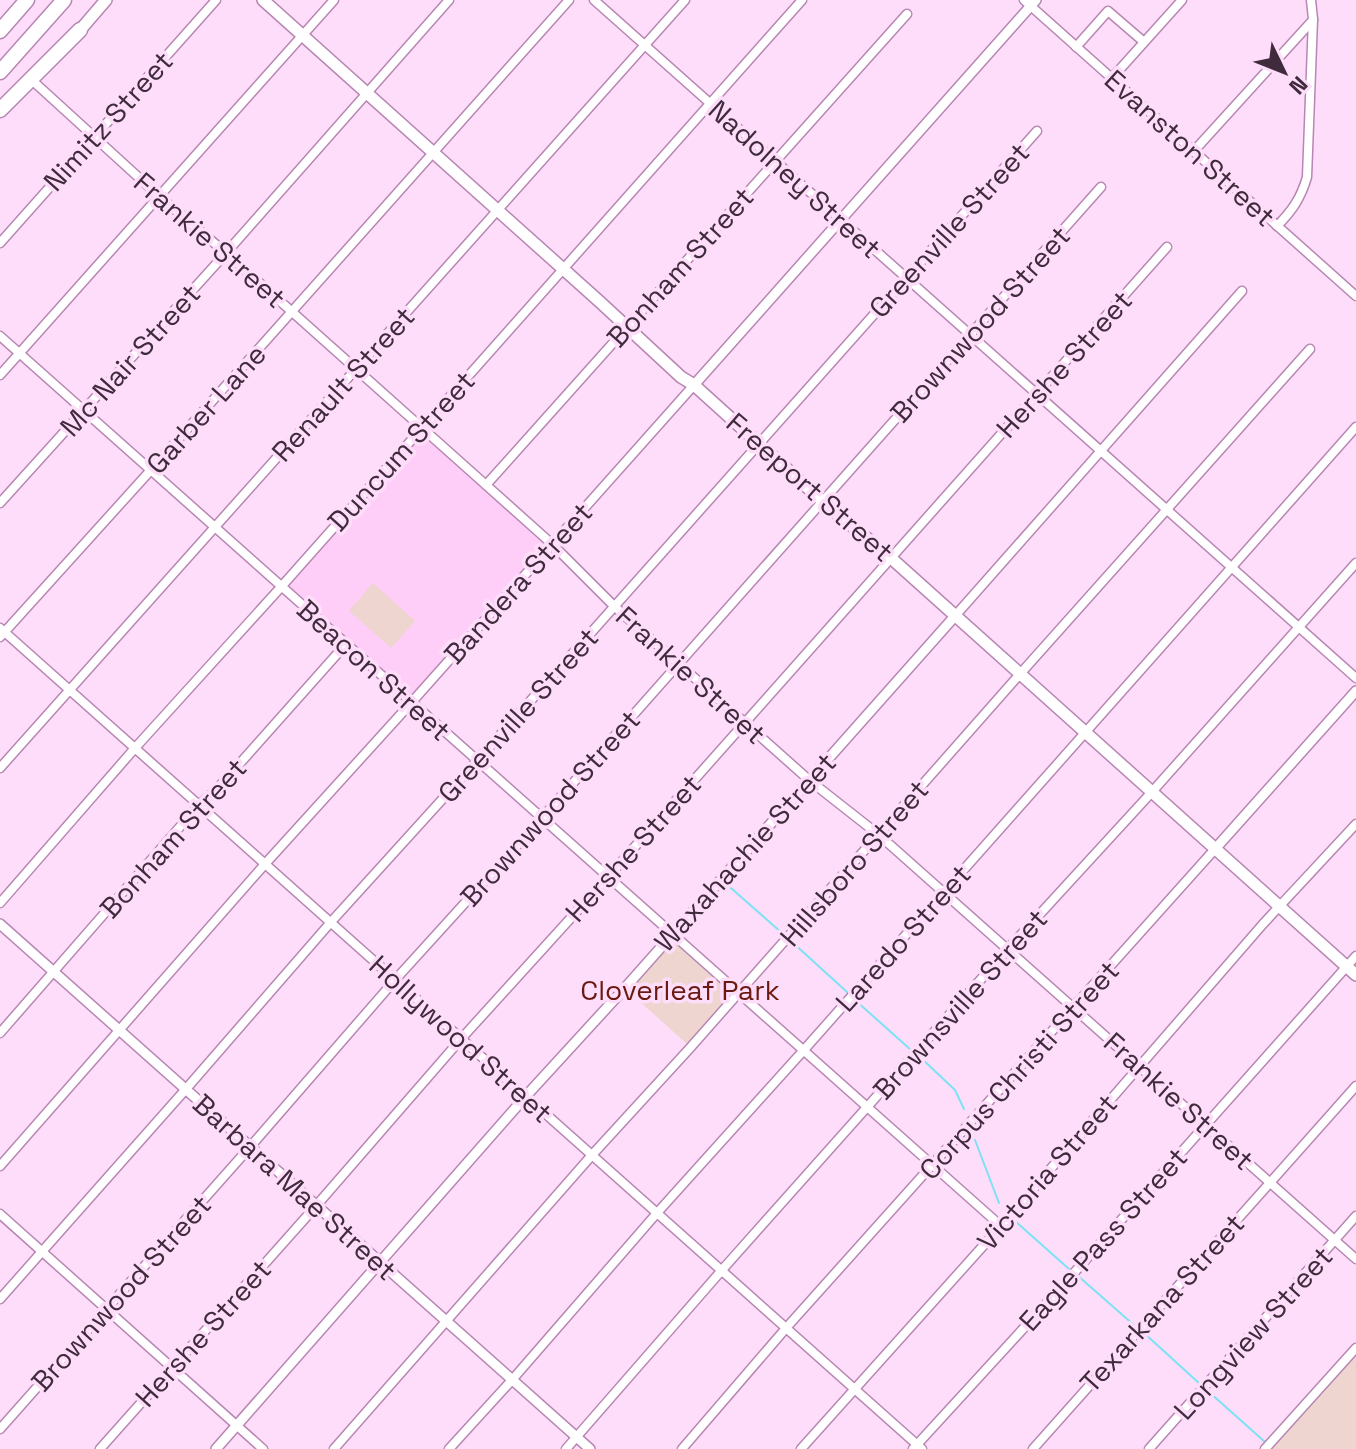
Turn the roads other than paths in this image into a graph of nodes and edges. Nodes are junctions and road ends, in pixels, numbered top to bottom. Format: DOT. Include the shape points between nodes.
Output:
graph roads {
  1 [pos="27,0"];
  2 [pos="64,0"];
  3 [pos="106,0"];
  4 [pos="216,0"];
  5 [pos="263,0"];
  6 [pos="334,0"];
  7 [pos="449,0"];
  8 [pos="569,0"];
  9 [pos="594,0"];
  10 [pos="685,0"];
  11 [pos="802,0"];
  12 [pos="1182,0"];
  13 [pos="1311,0"];
  14 [pos="1030,2"];
  15 [pos="907,14"];
  16 [pos="1313,19"];
  17 [pos="80,30"];
  18 [pos="0,31"];
  19 [pos="302,35"];
  20 [pos="1144,42"];
  21 [pos="645,45"];
  22 [pos="1076,47"];
  23 [pos="0,72"];
  24 [pos="1112,78"];
  25 [pos="34,82"];
  26 [pos="366,93"];
  27 [pos="710,103"];
  28 [pos="0,110"];
  29 [pos="0,118"];
  30 [pos="1037,131"];
  31 [pos="94,137"];
  32 [pos="1193,152"];
  33 [pos="433,153"];
  34 [pos="775,161"];
  35 [pos="1101,187"];
  36 [pos="159,196"];
  37 [pos="498,211"];
  38 [pos="841,220"];
  39 [pos="1277,226"];
  40 [pos="0,243"];
  41 [pos="1167,247"];
  42 [pos="226,253"];
  43 [pos="563,269"];
  44 [pos="906,278"];
  45 [pos="1242,291"];
  46 [pos="1356,296"];
  47 [pos="291,312"];
  48 [pos="627,326"];
  49 [pos="970,335"];
  50 [pos="0,336"];
  51 [pos="1310,349"];
  52 [pos="19,354"];
  53 [pos="356,369"];
  54 [pos="0,375"];
  55 [pos="694,385"];
  56 [pos="1037,394"];
  57 [pos="83,412"];
  58 [pos="421,427"];
  59 [pos="1356,427"];
  60 [pos="759,444"];
  61 [pos="1101,451"];
  62 [pos="150,471"];
  63 [pos="486,485"];
  64 [pos="823,501"];
  65 [pos="0,503"];
  66 [pos="1167,510"];
  67 [pos="215,528"];
  68 [pos="552,544"];
  69 [pos="891,558"];
  70 [pos="1356,563"];
  71 [pos="1231,567"];
  72 [pos="281,587"];
  73 [pos="615,607"];
  74 [pos="955,616"];
  75 [pos="1299,627"];
  76 [pos="1,632"];
  77 [pos="346,644"];
  78 [pos="679,664"];
  79 [pos="1020,674"];
  80 [pos="1356,678"];
  81 [pos="69,689"];
  82 [pos="1356,691"];
  83 [pos="411,703"];
  84 [pos="745,723"];
  85 [pos="1085,733"];
  86 [pos="135,748"];
  87 [pos="477,761"];
  88 [pos="0,768"];
  89 [pos="809,780"];
  90 [pos="1151,793"];
  91 [pos="199,805"];
  92 [pos="542,818"];
  93 [pos="1356,824"];
  94 [pos="879,835"];
  95 [pos="1215,849"];
  96 [pos="265,864"];
  97 [pos="608,877"];
  98 [pos="944,892"];
  99 [pos="0,903"];
  100 [pos="1280,908"];
  101 [pos="331,922"];
  102 [pos="0,924"];
  103 [pos="672,934"];
  104 [pos="1007,950"];
  105 [pos="1356,956"];
  106 [pos="1346,967"];
  107 [pos="54,972"];
  108 [pos="1356,975"];
  109 [pos="395,980"];
  110 [pos="739,993"];
  111 [pos="1074,1008"];
  112 [pos="120,1031"];
  113 [pos="0,1033"];
  114 [pos="461,1039"];
  115 [pos="803,1051"];
  116 [pos="1139,1066"];
  117 [pos="1356,1086"];
  118 [pos="186,1089"];
  119 [pos="526,1096"];
  120 [pos="868,1108"];
  121 [pos="1205,1125"];
  122 [pos="250,1147"];
  123 [pos="592,1155"];
  124 [pos="934,1165"];
  125 [pos="0,1166"];
  126 [pos="1269,1182"];
  127 [pos="316,1206"];
  128 [pos="657,1213"];
  129 [pos="0,1214"];
  130 [pos="1356,1216"];
  131 [pos="1001,1226"];
  132 [pos="1335,1240"];
  133 [pos="42,1252"];
  134 [pos="1356,1259"];
  135 [pos="381,1263"];
  136 [pos="722,1270"];
  137 [pos="0,1299"];
  138 [pos="106,1309"];
  139 [pos="447,1322"];
  140 [pos="787,1327"];
  141 [pos="1356,1348"];
  142 [pos="172,1368"];
  143 [pos="512,1380"];
  144 [pos="854,1388"];
  145 [pos="237,1426"];
  146 [pos="0,1429"];
  147 [pos="577,1437"];
  148 [pos="918,1447"];
  149 [pos="100,1449"];
  150 [pos="216,1449"];
  151 [pos="263,1449"];
  152 [pos="334,1449"];
  153 [pos="449,1449"];
  154 [pos="566,1449"];
  155 [pos="590,1449"];
  156 [pos="682,1449"];
  157 [pos="801,1449"];
  158 [pos="1033,1449"];
  159 [pos="1149,1449"];
  160 [pos="1265,1449"];
  1 -- 18 [label="highway"];
  2 -- 23 [label="highway"];
  3 -- 17 [label="main road"];
  4 -- 31 [label="street, Nimitz Street"];
  5 -- 19 [label="main road, Freeport Street"];
  6 -- 19 [label="street"];
  7 -- 26 [label="street, Mc Nair Street"];
  8 -- 33 [label="street, Garber Lane"];
  9 -- 21 [label="street, Nadolney Street"];
  10 -- 21 [label="street, Renault Street"];
  11 -- 27 [label="street, Duncum Street"];
  12 -- 20 [label="street"];
  13 -- 16 [label="street"];
  14 -- 22 [label="street, Evanston Street"];
  14 -- 38 [label="street, Bandera Street"];
  15 -- 34 [label="street, Bonham Street"];
  16 -- 32 [label="street"];
  16 -- 39 [label="street" via="1307,177 1293,210"];
  17 -- 25 [label="main road"];
  17 -- 28 [label="highway"];
  19 -- 26 [label="main road, Freeport Street"];
  19 -- 36 [label="street"];
  20 -- 22 [label="street" via="1108,11"];
  20 -- 24 [label="street"];
  21 -- 27 [label="street, Nadolney Street"];
  21 -- 37 [label="street, Renault Street"];
  22 -- 24 [label="street, Evanston Street"];
  24 -- 32 [label="street, Evanston Street"];
  25 -- 29 [label="main road"];
  25 -- 31 [label="street, Frankie Street"];
  26 -- 33 [label="main road, Freeport Street"];
  26 -- 42 [label="street, Mc Nair Street"];
  27 -- 34 [label="street, Nadolney Street"];
  27 -- 43 [label="street, Duncum Street"];
  30 -- 44 [label="street, Greenville Street"];
  31 -- 36 [label="street, Frankie Street"];
  31 -- 40 [label="street, Nimitz Street"];
  32 -- 39 [label="street, Evanston Street"];
  33 -- 37 [label="main road, Freeport Street"];
  33 -- 47 [label="street, Garber Lane"];
  34 -- 38 [label="street, Nadolney Street"];
  34 -- 48 [label="street, Bonham Street"];
  35 -- 49 [label="street, Brownwood Street"];
  36 -- 42 [label="street, Frankie Street"];
  36 -- 52 [label="street"];
  37 -- 43 [label="main road, Freeport Street"];
  37 -- 53 [label="street, Renault Street"];
  38 -- 44 [label="street, Nadolney Street"];
  38 -- 55 [label="street, Bandera Street"];
  39 -- 46 [label="street, Evanston Street"];
  41 -- 56 [label="street, Hershe Street"];
  42 -- 47 [label="street, Frankie Street"];
  42 -- 57 [label="street, Mc Nair Street"];
  43 -- 48 [label="main road, Freeport Street"];
  43 -- 58 [label="street, Duncum Street"];
  44 -- 49 [label="street, Nadolney Street"];
  44 -- 60 [label="street, Greenville Street"];
  45 -- 61 [label="street, Waxahachie Street"];
  47 -- 53 [label="street, Frankie Street"];
  47 -- 62 [label="street, Garber Lane"];
  48 -- 55 [label="main road, Freeport Street"];
  48 -- 63 [label="street, Bonham Street"];
  49 -- 56 [label="street, Nadolney Street"];
  49 -- 64 [label="street, Brownwood Street"];
  50 -- 52 [label="street, Beacon Street"];
  51 -- 66 [label="street, Hillsboro Street"];
  52 -- 54 [label="street"];
  52 -- 57 [label="street, Beacon Street"];
  53 -- 58 [label="street, Frankie Street"];
  53 -- 67 [label="street, Renault Street"];
  55 -- 60 [label="main road, Freeport Street"];
  55 -- 68 [label="street, Bandera Street"];
  56 -- 61 [label="street, Nadolney Street"];
  56 -- 69 [label="street, Hershe Street"];
  57 -- 62 [label="street, Beacon Street"];
  57 -- 65 [label="street, Mc Nair Street"];
  58 -- 63 [label="street, Frankie Street"];
  58 -- 72 [label="street, Duncum Street"];
  59 -- 71 [label="street, Laredo Street"];
  60 -- 64 [label="main road, Freeport Street"];
  60 -- 73 [label="street, Greenville Street"];
  61 -- 66 [label="street, Nadolney Street"];
  61 -- 74 [label="street, Waxahachie Street"];
  62 -- 67 [label="street, Beacon Street"];
  62 -- 76 [label="street, Garber Lane"];
  63 -- 68 [label="street, Frankie Street"];
  64 -- 69 [label="main road, Freeport Street"];
  64 -- 78 [label="street, Brownwood Street"];
  66 -- 71 [label="street, Nadolney Street"];
  66 -- 79 [label="street, Hillsboro Street"];
  67 -- 72 [label="street, Beacon Street"];
  67 -- 81 [label="street, Renault Street"];
  68 -- 73 [label="street, Frankie Street"];
  68 -- 83 [label="street, Bandera Street"];
  69 -- 74 [label="main road, Freeport Street"];
  69 -- 84 [label="street, Hershe Street"];
  70 -- 75 [label="street, Brownsville Street"];
  71 -- 75 [label="street, Nadolney Street"];
  71 -- 85 [label="street, Laredo Street"];
  72 -- 77 [label="street, Beacon Street"];
  72 -- 86 [label="street, Duncum Street"];
  73 -- 78 [label="street, Frankie Street"];
  73 -- 87 [label="street, Greenville Street"];
  74 -- 79 [label="main road, Freeport Street"];
  74 -- 89 [label="street, Waxahachie Street"];
  75 -- 80 [label="street, Nadolney Street"];
  75 -- 90 [label="street, Brownsville Street"];
  76 -- 81 [label="street, Hollywood Street"];
  77 -- 83 [label="street, Beacon Street"];
  77 -- 91 [label="street, Bonham Street"];
  78 -- 84 [label="street, Frankie Street"];
  78 -- 92 [label="street, Brownwood Street"];
  79 -- 85 [label="main road, Freeport Street"];
  79 -- 94 [label="street, Hillsboro Street"];
  81 -- 86 [label="street, Hollywood Street"];
  81 -- 88 [label="street, Renault Street"];
  82 -- 95 [label="street, Corpus Christi Street"];
  83 -- 87 [label="street, Beacon Street"];
  83 -- 96 [label="street, Bandera Street"];
  84 -- 89 [label="street, Frankie Street"];
  84 -- 97 [label="street, Hershe Street"];
  85 -- 90 [label="main road, Freeport Street"];
  85 -- 98 [label="street, Laredo Street"];
  86 -- 91 [label="street, Hollywood Street"];
  86 -- 99 [label="street, Duncum Street"];
  87 -- 92 [label="street, Beacon Street"];
  87 -- 101 [label="street, Greenville Street"];
  89 -- 94 [label="street, Frankie Street"];
  89 -- 103 [label="street, Waxahachie Street"];
  90 -- 95 [label="main road, Freeport Street"];
  90 -- 104 [label="street, Brownsville Street"];
  91 -- 96 [label="street, Hollywood Street"];
  91 -- 107 [label="street, Bonham Street"];
  92 -- 97 [label="street, Beacon Street"];
  92 -- 109 [label="street, Brownwood Street"];
  93 -- 100 [label="street, Victoria Street"];
  94 -- 98 [label="street, Frankie Street"];
  94 -- 110 [label="street, Hillsboro Street"];
  95 -- 100 [label="main road, Freeport Street"];
  95 -- 111 [label="street, Corpus Christi Street"];
  96 -- 101 [label="street, Hollywood Street"];
  96 -- 112 [label="street, Bandera Street"];
  97 -- 103 [label="street, Beacon Street"];
  97 -- 114 [label="street, Hershe Street"];
  98 -- 104 [label="street, Frankie Street"];
  98 -- 115 [label="street, Laredo Street"];
  100 -- 106 [label="main road, Freeport Street"];
  100 -- 116 [label="street, Victoria Street"];
  101 -- 109 [label="street, Hollywood Street"];
  101 -- 118 [label="street, Greenville Street"];
  102 -- 107 [label="street, Barbara Mae Street"];
  103 -- 110 [label="street, Beacon Street"];
  103 -- 119 [label="street, Waxahachie Street"];
  104 -- 111 [label="street, Frankie Street"];
  104 -- 120 [label="street, Brownsville Street"];
  105 -- 106 [label="street, Eagle Pass Street"];
  106 -- 108 [label="main road, Freeport Street"];
  106 -- 121 [label="street, Eagle Pass Street"];
  107 -- 112 [label="street, Barbara Mae Street"];
  107 -- 113 [label="street, Bonham Street"];
  109 -- 114 [label="street, Hollywood Street"];
  109 -- 122 [label="street, Brownwood Street"];
  110 -- 115 [label="street, Beacon Street"];
  110 -- 123 [label="street, Hillsboro Street"];
  111 -- 116 [label="street, Frankie Street"];
  111 -- 124 [label="street, Corpus Christi Street"];
  112 -- 118 [label="street, Barbara Mae Street"];
  112 -- 125 [label="street, Bandera Street"];
  114 -- 119 [label="street, Hollywood Street"];
  114 -- 127 [label="street, Hershe Street"];
  115 -- 120 [label="street, Beacon Street"];
  115 -- 128 [label="street, Laredo Street"];
  116 -- 121 [label="street, Frankie Street"];
  116 -- 131 [label="street, Victoria Street"];
  117 -- 126 [label="street, Texarkana Street"];
  118 -- 122 [label="street, Barbara Mae Street"];
  118 -- 133 [label="street, Greenville Street"];
  119 -- 123 [label="street, Hollywood Street"];
  119 -- 135 [label="street, Waxahachie Street"];
  120 -- 124 [label="street, Beacon Street"];
  120 -- 136 [label="street, Brownsville Street"];
  121 -- 126 [label="street, Frankie Street"];
  121 -- 148 [label="street, Eagle Pass Street"];
  122 -- 127 [label="street, Barbara Mae Street"];
  122 -- 138 [label="street, Brownwood Street"];
  123 -- 128 [label="street, Hollywood Street"];
  123 -- 139 [label="street, Hillsboro Street"];
  124 -- 131 [label="street, Beacon Street"];
  124 -- 140 [label="street, Corpus Christi Street"];
  126 -- 132 [label="street, Frankie Street"];
  126 -- 158 [label="street, Texarkana Street"];
  127 -- 135 [label="street, Barbara Mae Street"];
  127 -- 142 [label="street, Hershe Street"];
  128 -- 136 [label="street, Hollywood Street"];
  128 -- 143 [label="street, Laredo Street"];
  129 -- 133 [label="street"];
  130 -- 132 [label="street, Longview Street"];
  131 -- 144 [label="street, Victoria Street"];
  132 -- 134 [label="street, Frankie Street"];
  132 -- 159 [label="street, Longview Street"];
  133 -- 137 [label="street, Greenville Street"];
  133 -- 138 [label="street"];
  135 -- 139 [label="street, Barbara Mae Street"];
  135 -- 145 [label="street, Waxahachie Street"];
  136 -- 140 [label="street, Hollywood Street"];
  136 -- 147 [label="street, Brownsville Street"];
  138 -- 142 [label="street"];
  138 -- 146 [label="street, Brownwood Street"];
  139 -- 143 [label="street, Barbara Mae Street"];
  139 -- 152 [label="street, Hillsboro Street"];
  140 -- 144 [label="street, Hollywood Street"];
  140 -- 156 [label="street, Corpus Christi Street"];
  141 -- 160 [label="street"];
  142 -- 145 [label="street"];
  142 -- 149 [label="street, Hershe Street"];
  143 -- 147 [label="street, Barbara Mae Street"];
  143 -- 153 [label="street, Laredo Street"];
  144 -- 148 [label="street, Hollywood Street"];
  144 -- 157 [label="street, Victoria Street"];
  145 -- 150 [label="street, Waxahachie Street"];
  145 -- 151 [label="street"];
  147 -- 154 [label="street, Brownsville Street"];
  147 -- 155 [label="street, Barbara Mae Street"];
}
